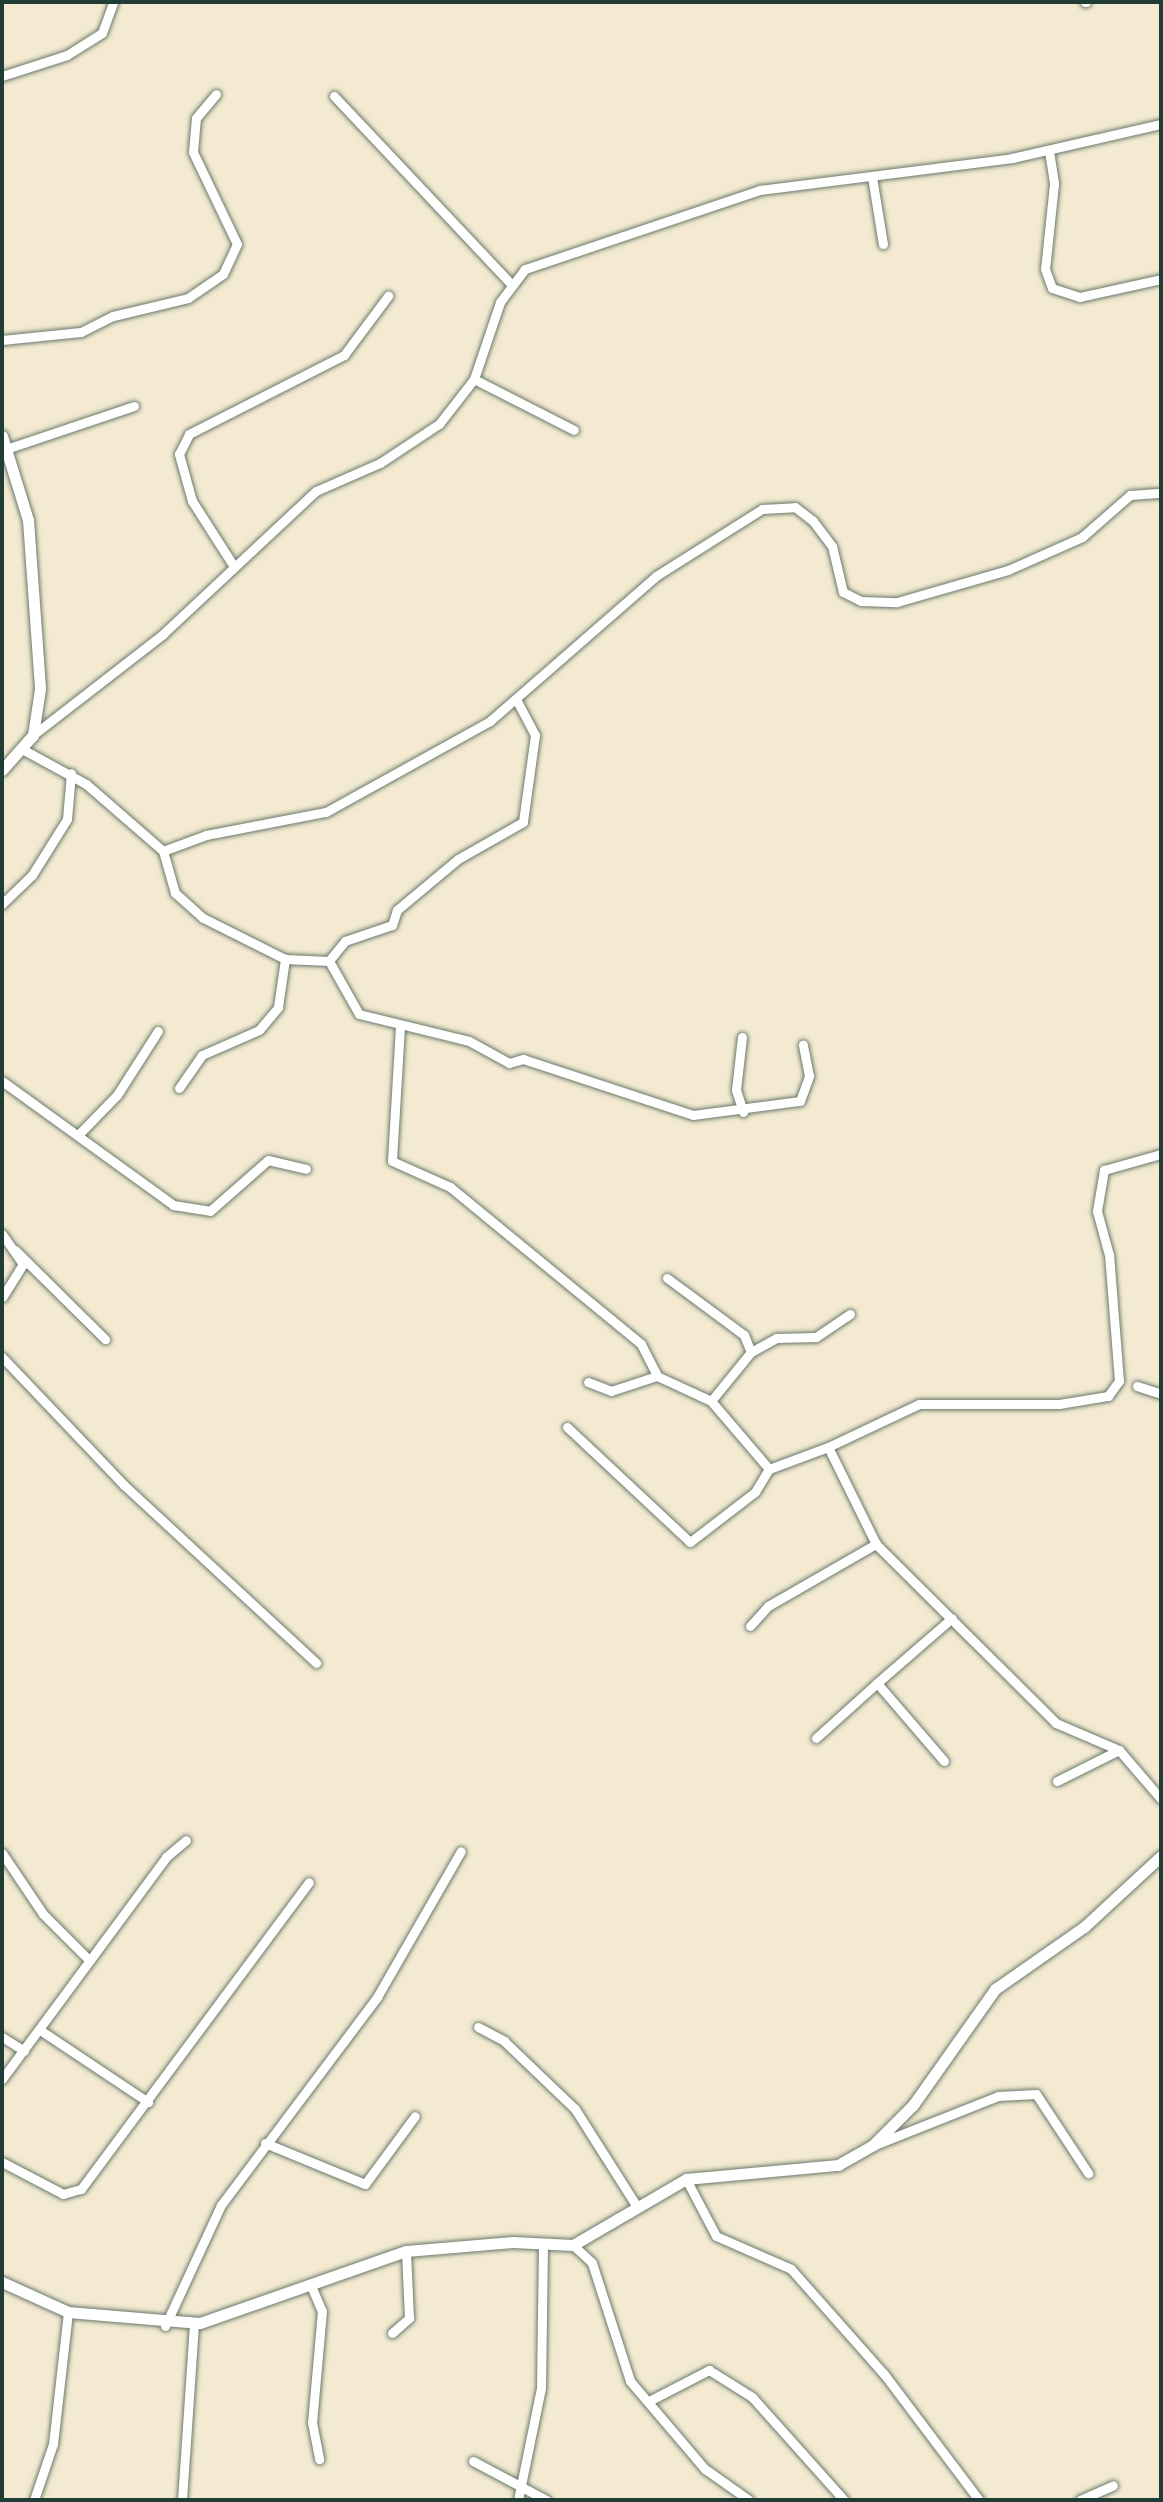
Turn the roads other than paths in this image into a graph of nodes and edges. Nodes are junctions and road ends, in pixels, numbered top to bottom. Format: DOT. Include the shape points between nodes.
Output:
graph roads {
  1 [pos="113,2"];
  2 [pos="2,76"];
  3 [pos="216,94"];
  4 [pos="334,96"];
  5 [pos="1161,124"];
  6 [pos="1049,151"];
  7 [pos="872,177"];
  8 [pos="883,244"];
  9 [pos="1161,279"];
  10 [pos="510,283"];
  11 [pos="388,296"];
  12 [pos="2,340"];
  13 [pos="474,379"];
  14 [pos="134,406"];
  15 [pos="574,430"];
  16 [pos="2,436"];
  17 [pos="6,449"];
  18 [pos="1161,493"];
  19 [pos="233,565"];
  20 [pos="516,699"];
  21 [pos="33,735"];
  22 [pos="22,749"];
  23 [pos="2,770"];
  24 [pos="71,773"];
  25 [pos="163,851"];
  26 [pos="2,904"];
  27 [pos="285,959"];
  28 [pos="329,961"];
  29 [pos="400,1026"];
  30 [pos="158,1031"];
  31 [pos="742,1037"];
  32 [pos="803,1045"];
  33 [pos="2,1081"];
  34 [pos="179,1088"];
  35 [pos="743,1112"];
  36 [pos="78,1135"];
  37 [pos="1161,1154"];
  38 [pos="306,1169"];
  39 [pos="2,1234"];
  40 [pos="15,1250"];
  41 [pos="667,1278"];
  42 [pos="2,1297"];
  43 [pos="850,1314"];
  44 [pos="105,1339"];
  45 [pos="751,1352"];
  46 [pos="2,1357"];
  47 [pos="657,1376"];
  48 [pos="588,1382"];
  49 [pos="1137,1386"];
  50 [pos="1161,1394"];
  51 [pos="711,1401"];
  52 [pos="567,1427"];
  53 [pos="828,1447"];
  54 [pos="769,1469"];
  55 [pos="876,1544"];
  56 [pos="952,1618"];
  57 [pos="750,1626"];
  58 [pos="316,1663"];
  59 [pos="877,1683"];
  60 [pos="816,1738"];
  61 [pos="1119,1750"];
  62 [pos="944,1761"];
  63 [pos="1057,1781"];
  64 [pos="1161,1799"];
  65 [pos="186,1840"];
  66 [pos="461,1851"];
  67 [pos="2,1853"];
  68 [pos="1161,1856"];
  69 [pos="309,1882"];
  70 [pos="90,1961"];
  71 [pos="478,2027"];
  72 [pos="40,2030"];
  73 [pos="2,2037"];
  74 [pos="24,2051"];
  75 [pos="2,2079"];
  76 [pos="148,2102"];
  77 [pos="415,2116"];
  78 [pos="265,2143"];
  79 [pos="873,2145"];
  80 [pos="2,2162"];
  81 [pos="1088,2173"];
  82 [pos="686,2179"];
  83 [pos="636,2205"];
  84 [pos="543,2244"];
  85 [pos="573,2245"];
  86 [pos="406,2251"];
  87 [pos="2,2282"];
  88 [pos="312,2288"];
  89 [pos="68,2312"];
  90 [pos="194,2324"];
  91 [pos="165,2326"];
  92 [pos="392,2333"];
  93 [pos="649,2401"];
  94 [pos="319,2459"];
  95 [pos="473,2461"];
  96 [pos="521,2483"];
  97 [pos="1113,2485"];
  98 [pos="34,2500"];
  99 [pos="182,2500"];
  100 [pos="518,2500"];
  101 [pos="546,2500"];
  102 [pos="749,2500"];
  103 [pos="844,2500"];
  104 [pos="979,2500"];
  105 [pos="1080,2500"];
  1 -- 2 [label="street" via="102,33 67,55"];
  3 -- 12 [label="street" via="196,118 193,152 237,244 223,274 188,298 113,316 81,332"];
  4 -- 10 [label="street"];
  5 -- 6 [label="street"];
  6 -- 7 [label="street"];
  6 -- 9 [label="street" via="1054,184 1045,269 1052,288 1080,297"];
  7 -- 8 [label="street"];
  7 -- 10 [label="street" via="760,190 547,258"];
  10 -- 13 [label="street"];
  11 -- 19 [label="street" via="344,355 189,434 179,454 192,501"];
  13 -- 15 [label="street"];
  13 -- 19 [label="street" via="439,424 380,463 316,491"];
  14 -- 17 [label="street"];
  16 -- 17 [label="street"];
  17 -- 21 [label="street" via="28,520 40,689"];
  18 -- 20 [label="street" via="1130,495 1082,537 1008,570 897,602 861,601 843,592 832,546 813,521 795,507 762,509 656,576"];
  19 -- 21 [label="street" via="163,634"];
  20 -- 25 [label="street" via="490,721 326,812 206,835"];
  20 -- 28 [label="street" via="535,735 523,822 458,859 397,910 392,925 345,941"];
  21 -- 22 [label="street"];
  22 -- 23 [label="street"];
  22 -- 24 [label="street"];
  24 -- 25 [label="street"];
  24 -- 26 [label="street" via="67,819 32,875"];
  25 -- 27 [label="street" via="175,893 203,918"];
  27 -- 28 [label="street"];
  27 -- 34 [label="street" via="278,1007 259,1030 202,1055"];
  28 -- 29 [label="street" via="359,1014"];
  29 -- 35 [label="street" via="469,1041 509,1063 523,1059 693,1115"];
  29 -- 47 [label="street" via="392,1161 450,1187 641,1344"];
  30 -- 36 [label="street" via="117,1095"];
  31 -- 35 [label="street" via="736,1090"];
  32 -- 35 [label="street" via="809,1076 800,1101"];
  33 -- 36 [label="street"];
  36 -- 38 [label="street" via="173,1205 190,1209 210,1211 230,1201 268,1160"];
  37 -- 53 [label="street" via="1104,1170 1097,1211 1109,1255 1119,1381 1108,1396 1059,1404 919,1404"];
  39 -- 40 [label="street"];
  40 -- 42 [label="street" via="23,1264"];
  40 -- 44 [label="street"];
  41 -- 45 [label="street" via="744,1335"];
  43 -- 45 [label="street" via="816,1337 776,1338"];
  45 -- 51 [label="street"];
  46 -- 58 [label="street" via="124,1485"];
  47 -- 48 [label="street" via="611,1391"];
  47 -- 51 [label="street"];
  49 -- 50 [label="street"];
  51 -- 54 [label="street"];
  52 -- 54 [label="street" via="690,1542 755,1492"];
  53 -- 54 [label="street"];
  53 -- 55 [label="street"];
  55 -- 56 [label="street"];
  55 -- 57 [label="street" via="768,1606"];
  56 -- 59 [label="street"];
  56 -- 61 [label="street" via="1056,1723"];
  59 -- 60 [label="street"];
  59 -- 62 [label="street"];
  61 -- 63 [label="street"];
  61 -- 64 [label="street"];
  65 -- 70 [label="street" via="166,1857"];
  66 -- 78 [label="street" via="377,1997"];
  67 -- 70 [label="street" via="43,1914"];
  68 -- 79 [label="street" via="1084,1927 976,2009 913,2105"];
  69 -- 76 [label="street"];
  70 -- 72 [label="street"];
  71 -- 83 [label="street" via="504,2041 575,2109"];
  72 -- 74 [label="street"];
  72 -- 76 [label="street"];
  73 -- 74 [label="street"];
  74 -- 75 [label="street"];
  76 -- 80 [label="street" via="72,2194"];
  77 -- 78 [label="street" via="365,2184"];
  78 -- 91 [label="street" via="190,2260"];
  79 -- 81 [label="street" via="998,2096 1036,2094"];
  79 -- 82 [label="street" via="838,2165 788,2175"];
  82 -- 83 [label="street"];
  82 -- 104 [label="street" via="716,2236 791,2269 884,2374"];
  83 -- 85 [label="street"];
  84 -- 85 [label="street"];
  84 -- 86 [label="street"];
  84 -- 96 [label="street" via="541,2388"];
  85 -- 93 [label="street" via="592,2263 613,2348"];
  86 -- 88 [label="street"];
  86 -- 92 [label="street" via="409,2318"];
  87 -- 89 [label="street"];
  88 -- 90 [label="street"];
  88 -- 94 [label="street" via="322,2311 312,2422"];
  89 -- 91 [label="street"];
  89 -- 98 [label="street" via="53,2444"];
  90 -- 91 [label="street"];
  90 -- 99 [label="street"];
  93 -- 102 [label="street" via="705,2469"];
  93 -- 103 [label="street" via="709,2370 752,2397"];
  95 -- 96 [label="street"];
  96 -- 100 [label="street"];
  96 -- 101 [label="street"];
  97 -- 105 [label="street"];
}
